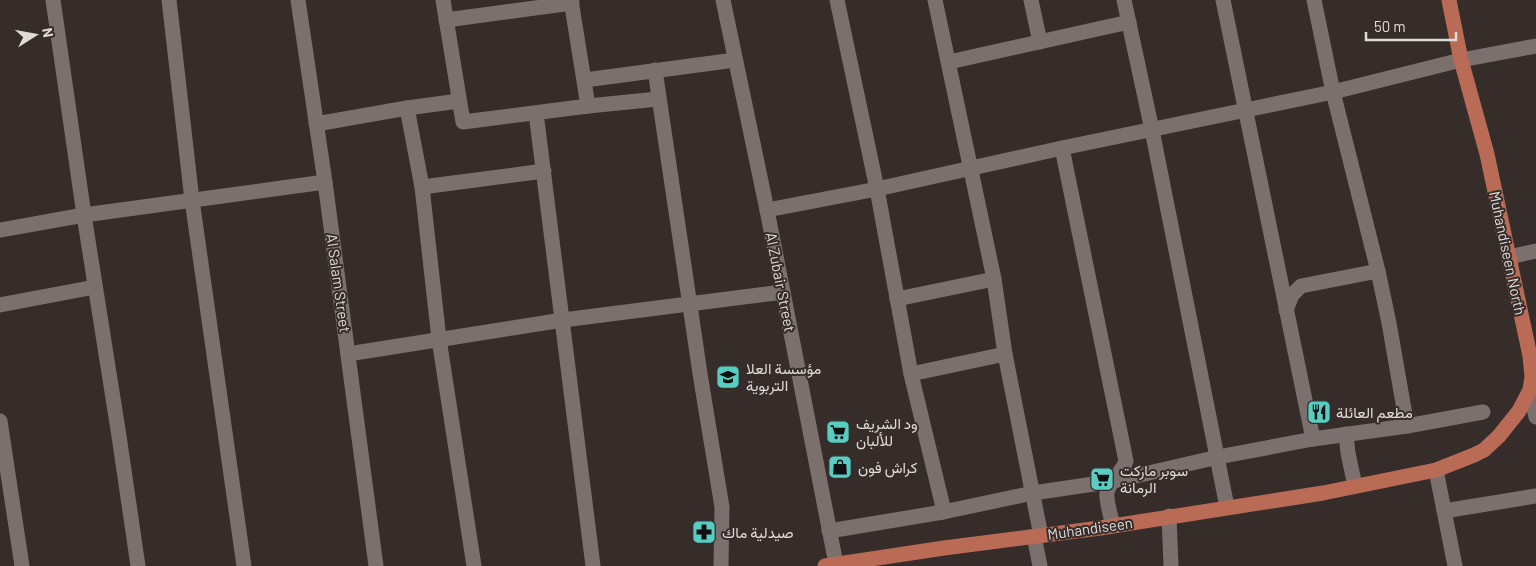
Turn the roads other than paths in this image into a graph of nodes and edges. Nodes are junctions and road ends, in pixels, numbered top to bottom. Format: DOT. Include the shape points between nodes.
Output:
graph roads {
  1 [pos="53,0"];
  2 [pos="169,0"];
  3 [pos="298,0"];
  4 [pos="443,0"];
  5 [pos="723,0"];
  6 [pos="837,0"];
  7 [pos="936,0"];
  8 [pos="1032,0"];
  9 [pos="1124,0"];
  10 [pos="1223,0"];
  11 [pos="1314,0"];
  12 [pos="1449,0"];
  13 [pos="571,1"];
  14 [pos="446,20"];
  15 [pos="1129,22"];
  16 [pos="1040,42"];
  17 [pos="1536,46"];
  18 [pos="735,60"];
  19 [pos="1461,60"];
  20 [pos="948,62"];
  21 [pos="655,70"];
  22 [pos="585,80"];
  23 [pos="1333,92"];
  24 [pos="658,99"];
  25 [pos="459,101"];
  26 [pos="588,106"];
  27 [pos="407,108"];
  28 [pos="1246,111"];
  29 [pos="536,113"];
  30 [pos="316,124"];
  31 [pos="1152,130"];
  32 [pos="1062,148"];
  33 [pos="971,167"];
  34 [pos="544,171"];
  35 [pos="325,182"];
  36 [pos="422,187"];
  37 [pos="877,189"];
  38 [pos="192,200"];
  39 [pos="767,210"];
  40 [pos="84,215"];
  41 [pos="0,230"];
  42 [pos="1536,251"];
  43 [pos="1510,257"];
  44 [pos="1378,271"];
  45 [pos="994,279"];
  46 [pos="95,287"];
  47 [pos="783,292"];
  48 [pos="897,299"];
  49 [pos="690,303"];
  50 [pos="0,305"];
  51 [pos="1286,310"];
  52 [pos="563,320"];
  53 [pos="440,339"];
  54 [pos="348,354"];
  55 [pos="1005,354"];
  56 [pos="911,374"];
  57 [pos="1530,390"];
  58 [pos="1483,412"];
  59 [pos="1536,417"];
  60 [pos="0,420"];
  61 [pos="1407,426"];
  62 [pos="1346,434"];
  63 [pos="1,439"];
  64 [pos="1313,439"];
  65 [pos="1218,457"];
  66 [pos="1436,470"];
  67 [pos="1114,481"];
  68 [pos="1355,486"];
  69 [pos="1033,493"];
  70 [pos="1536,496"];
  71 [pos="1227,507"];
  72 [pos="1444,510"];
  73 [pos="7,512"];
  74 [pos="943,512"];
  75 [pos="1169,516"];
  76 [pos="1113,526"];
  77 [pos="829,531"];
  78 [pos="1038,536"];
  79 [pos="830,565"];
  80 [pos="22,566"];
  81 [pos="138,566"];
  82 [pos="244,566"];
  83 [pos="376,566"];
  84 [pos="474,566"];
  85 [pos="593,566"];
  86 [pos="721,566"];
  87 [pos="1040,566"];
  88 [pos="1171,566"];
  89 [pos="1455,566"];
  1 -- 40 [label="street"];
  2 -- 38 [label="street"];
  3 -- 30 [label="street, Al Salam Street"];
  4 -- 14 [label="street"];
  5 -- 18 [label="street, Al Zubair Street"];
  6 -- 37 [label="street"];
  7 -- 20 [label="street"];
  8 -- 16 [label="street"];
  9 -- 15 [label="street"];
  10 -- 28 [label="street"];
  11 -- 23 [label="street"];
  12 -- 19 [label="main road, Muhandiseen North"];
  13 -- 14 [label="street"];
  13 -- 22 [label="street"];
  14 -- 25 [label="street"];
  15 -- 16 [label="street"];
  15 -- 31 [label="street"];
  16 -- 20 [label="street"];
  17 -- 19 [label="street"];
  18 -- 21 [label="street"];
  18 -- 39 [label="street, Al Zubair Street"];
  19 -- 23 [label="street"];
  19 -- 43 [label="main road, Muhandiseen North" via="1487,154"];
  20 -- 33 [label="street"];
  21 -- 22 [label="street"];
  21 -- 24 [label="street"];
  22 -- 26 [label="street"];
  23 -- 28 [label="street"];
  23 -- 44 [label="street"];
  24 -- 26 [label="street"];
  24 -- 49 [label="street"];
  25 -- 27 [label="street"];
  25 -- 29 [label="street" via="463,122"];
  26 -- 29 [label="street"];
  27 -- 30 [label="street"];
  27 -- 36 [label="street"];
  28 -- 31 [label="street"];
  28 -- 51 [label="street"];
  29 -- 34 [label="street"];
  30 -- 35 [label="street, Al Salam Street"];
  31 -- 32 [label="street"];
  31 -- 65 [label="street"];
  32 -- 33 [label="street"];
  32 -- 67 [label="street" via="1126,461"];
  33 -- 37 [label="street"];
  33 -- 45 [label="street"];
  34 -- 36 [label="street"];
  34 -- 52 [label="street"];
  35 -- 38 [label="street"];
  35 -- 54 [label="street, Al Salam Street"];
  36 -- 53 [label="street"];
  37 -- 39 [label="street"];
  37 -- 48 [label="street"];
  38 -- 40 [label="street"];
  38 -- 82 [label="street"];
  39 -- 47 [label="street, Al Zubair Street"];
  40 -- 41 [label="street"];
  40 -- 46 [label="street"];
  42 -- 43 [label="street"];
  43 -- 57 [label="main road, Muhandiseen North" via="1530,356"];
  44 -- 51 [label="street" via="1301,286 1292,295"];
  44 -- 61 [label="street"];
  45 -- 48 [label="street"];
  45 -- 55 [label="street"];
  46 -- 50 [label="street"];
  46 -- 81 [label="street"];
  47 -- 49 [label="street"];
  47 -- 77 [label="street, Al Zubair Street"];
  48 -- 56 [label="street"];
  49 -- 52 [label="street"];
  49 -- 86 [label="street" via="722,506"];
  51 -- 64 [label="street"];
  52 -- 53 [label="street"];
  52 -- 85 [label="street"];
  53 -- 54 [label="street"];
  53 -- 84 [label="street"];
  54 -- 83 [label="street, Al Salam Street"];
  55 -- 56 [label="street"];
  55 -- 69 [label="street"];
  56 -- 74 [label="street"];
  57 -- 59 [label="street"];
  57 -- 66 [label="main road, Muhandiseen North" via="1516,415 1492,444"];
  58 -- 61 [label="street"];
  60 -- 63 [label="street"];
  61 -- 62 [label="street"];
  62 -- 64 [label="street"];
  62 -- 68 [label="street"];
  63 -- 73 [label="street"];
  64 -- 65 [label="street"];
  65 -- 67 [label="street"];
  65 -- 71 [label="street"];
  66 -- 68 [label="main road, Muhandiseen North"];
  66 -- 72 [label="street"];
  67 -- 69 [label="street"];
  67 -- 76 [label="street" via="1107,494"];
  68 -- 71 [label="main road, Muhandiseen"];
  69 -- 74 [label="street"];
  69 -- 78 [label="street"];
  70 -- 72 [label="street"];
  71 -- 75 [label="main road, Muhandiseen"];
  72 -- 89 [label="street"];
  73 -- 80 [label="street"];
  74 -- 77 [label="street"];
  75 -- 76 [label="main road, Muhandiseen"];
  75 -- 88 [label="street"];
  76 -- 78 [label="main road, Muhandiseen"];
  77 -- 79 [label="street, Al Zubair Street"];
  78 -- 79 [label="main road, Muhandiseen"];
  78 -- 87 [label="street"];
}
